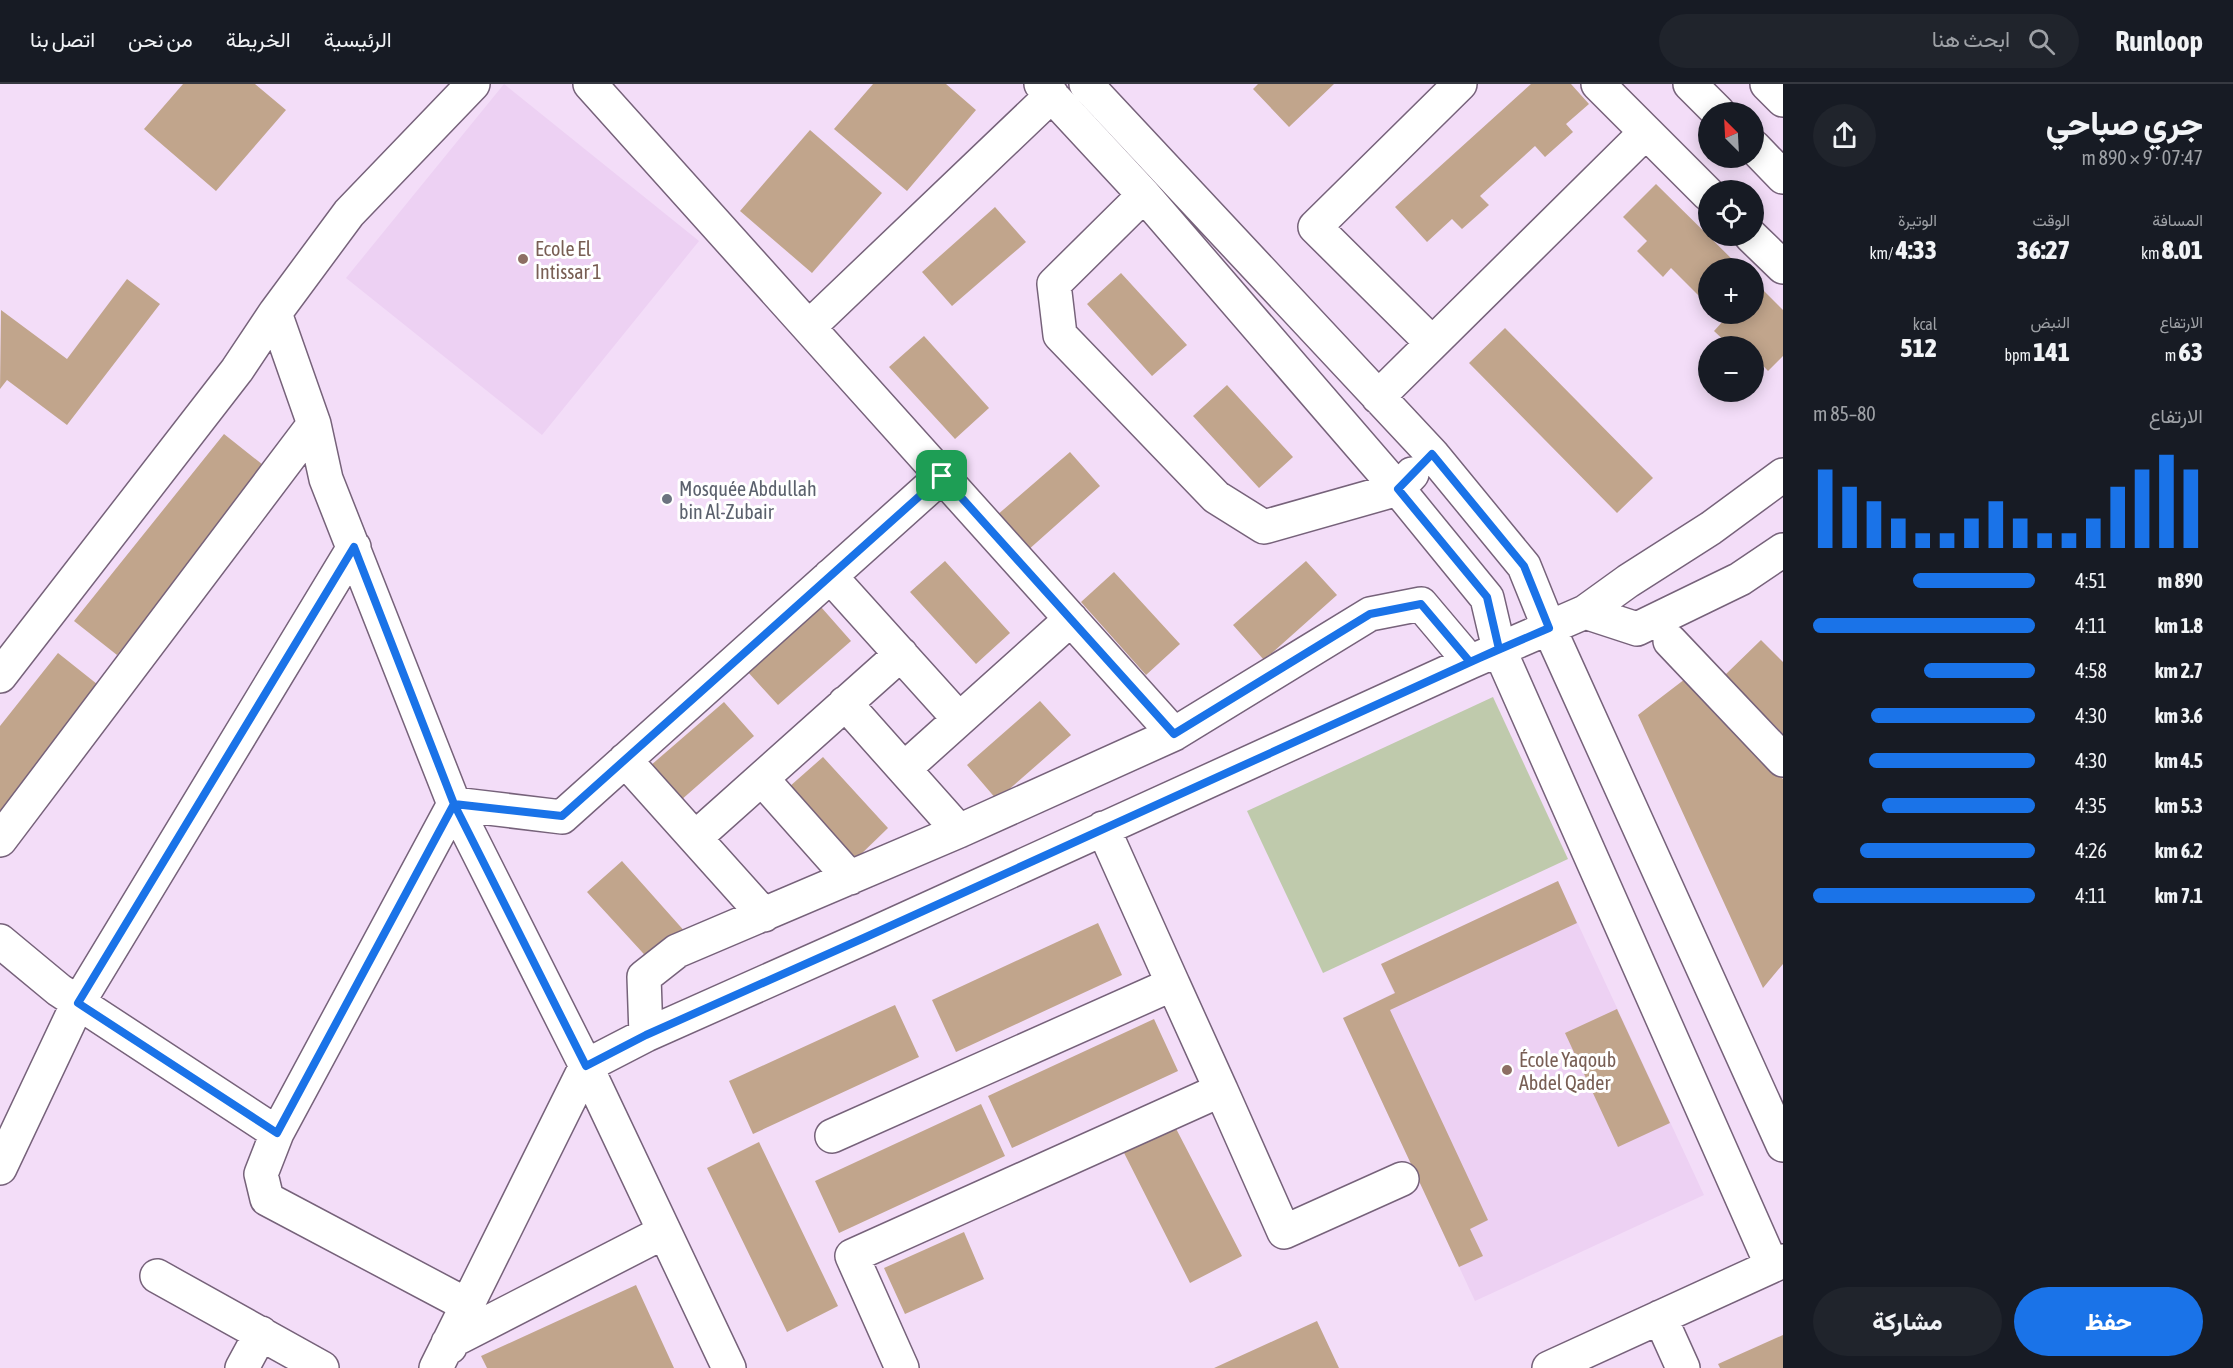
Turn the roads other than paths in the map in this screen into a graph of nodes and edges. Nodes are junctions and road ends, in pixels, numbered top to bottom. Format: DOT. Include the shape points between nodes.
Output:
graph roads {
  1 [pos="473,84"];
  2 [pos="590,84"];
  3 [pos="1086,84"];
  4 [pos="1460,84"];
  5 [pos="1598,84"];
  6 [pos="1690,84"];
  7 [pos="1767,84"];
  8 [pos="1046,90"];
  9 [pos="1783,100"];
  10 [pos="1708,102"];
  11 [pos="1646,132"];
  12 [pos="1764,157"];
  13 [pos="1783,177"];
  14 [pos="1698,184"];
  15 [pos="1144,195"];
  16 [pos="1761,246"];
  17 [pos="1783,267"];
  18 [pos="275,313"];
  19 [pos="809,327"];
  20 [pos="1432,343"];
  21 [pos="1378,397"];
  22 [pos="314,424"];
  23 [pos="1432,454"];
  24 [pos="1783,475"];
  25 [pos="942,476"];
  26 [pos="1398,489"];
  27 [pos="354,547"];
  28 [pos="1783,550"];
  29 [pos="830,576"];
  30 [pos="1585,612"];
  31 [pos="1071,619"];
  32 [pos="1549,628"];
  33 [pos="1670,641"];
  34 [pos="901,654"];
  35 [pos="1485,656"];
  36 [pos="0,676"];
  37 [pos="846,703"];
  38 [pos="959,719"];
  39 [pos="1174,734"];
  40 [pos="625,760"];
  41 [pos="1783,760"];
  42 [pos="904,769"];
  43 [pos="762,779"];
  44 [pos="454,804"];
  45 [pos="1103,828"];
  46 [pos="959,831"];
  47 [pos="695,838"];
  48 [pos="0,840"];
  49 [pos="849,878"];
  50 [pos="764,915"];
  51 [pos="0,941"];
  52 [pos="1173,984"];
  53 [pos="78,1003"];
  54 [pos="646,1035"];
  55 [pos="586,1066"];
  56 [pos="1221,1090"];
  57 [pos="277,1133"];
  58 [pos="832,1136"];
  59 [pos="1782,1142"];
  60 [pos="0,1168"];
  61 [pos="1402,1179"];
  62 [pos="664,1232"];
  63 [pos="1777,1264"];
  64 [pos="157,1276"];
  65 [pos="467,1305"];
  66 [pos="1660,1317"];
  67 [pos="261,1333"];
  68 [pos="448,1360"];
  69 [pos="242,1368"];
  70 [pos="322,1368"];
  71 [pos="729,1368"];
  72 [pos="902,1368"];
  73 [pos="1549,1368"];
  74 [pos="1683,1368"];
  1 -- 18 [label="street" via="349,213"];
  2 -- 19 [label="street"];
  3 -- 21 [label="street"];
  4 -- 20 [label="street" via="1315,227"];
  5 -- 11 [label="street"];
  6 -- 10 [label="street"];
  7 -- 9 [label="street"];
  8 -- 15 [label="street"];
  8 -- 19 [label="street"];
  11 -- 14 [label="street"];
  11 -- 20 [label="street"];
  12 -- 13 [label="street"];
  15 -- 26 [label="street"];
  15 -- 26 [label="street" via="1054,284 1060,335 1216,497 1264,527"];
  16 -- 17 [label="street"];
  18 -- 22 [label="street"];
  18 -- 36 [label="street" via="237,370"];
  19 -- 25 [label="street"];
  20 -- 21 [label="street"];
  21 -- 23 [label="street"];
  22 -- 27 [label="street" via="326,479"];
  22 -- 48 [label="street"];
  23 -- 26 [label="street"];
  23 -- 32 [label="street" via="1524,566"];
  24 -- 30 [label="street"];
  25 -- 29 [label="street"];
  25 -- 31 [label="street"];
  26 -- 35 [label="street" via="1487,597"];
  27 -- 44 [label="street"];
  27 -- 53 [label="street"];
  28 -- 30 [label="street" via="1740,579 1637,629"];
  29 -- 34 [label="street"];
  29 -- 40 [label="street"];
  30 -- 32 [label="street"];
  31 -- 38 [label="street"];
  31 -- 39 [label="street"];
  32 -- 35 [label="street"];
  32 -- 59 [label="street"];
  33 -- 41 [label="street"];
  34 -- 37 [label="street"];
  34 -- 38 [label="street"];
  35 -- 39 [label="street" via="1421,604 1370,614"];
  35 -- 45 [label="street"];
  35 -- 63 [label="street"];
  37 -- 42 [label="street"];
  37 -- 43 [label="street"];
  38 -- 42 [label="street"];
  39 -- 46 [label="street"];
  40 -- 44 [label="street" via="562,816"];
  40 -- 47 [label="street"];
  42 -- 46 [label="street"];
  43 -- 47 [label="street"];
  43 -- 49 [label="street"];
  44 -- 55 [label="street"];
  44 -- 57 [label="street"];
  45 -- 52 [label="street"];
  45 -- 54 [label="street"];
  46 -- 49 [label="street"];
  47 -- 50 [label="street"];
  49 -- 50 [label="street"];
  50 -- 54 [label="street" via="677,951 644,977"];
  51 -- 53 [label="street"];
  52 -- 56 [label="street"];
  52 -- 58 [label="street"];
  53 -- 57 [label="street"];
  53 -- 60 [label="street"];
  54 -- 55 [label="street"];
  55 -- 62 [label="street"];
  55 -- 65 [label="street"];
  56 -- 61 [label="street" via="1284,1232"];
  56 -- 72 [label="street" via="852,1256"];
  57 -- 65 [label="street" via="261,1174 267,1199"];
  62 -- 68 [label="street"];
  62 -- 71 [label="street"];
  63 -- 66 [label="street"];
  64 -- 67 [label="street"];
  65 -- 68 [label="street"];
  66 -- 73 [label="street"];
  66 -- 74 [label="street"];
  67 -- 69 [label="street"];
  67 -- 70 [label="street"];
}
